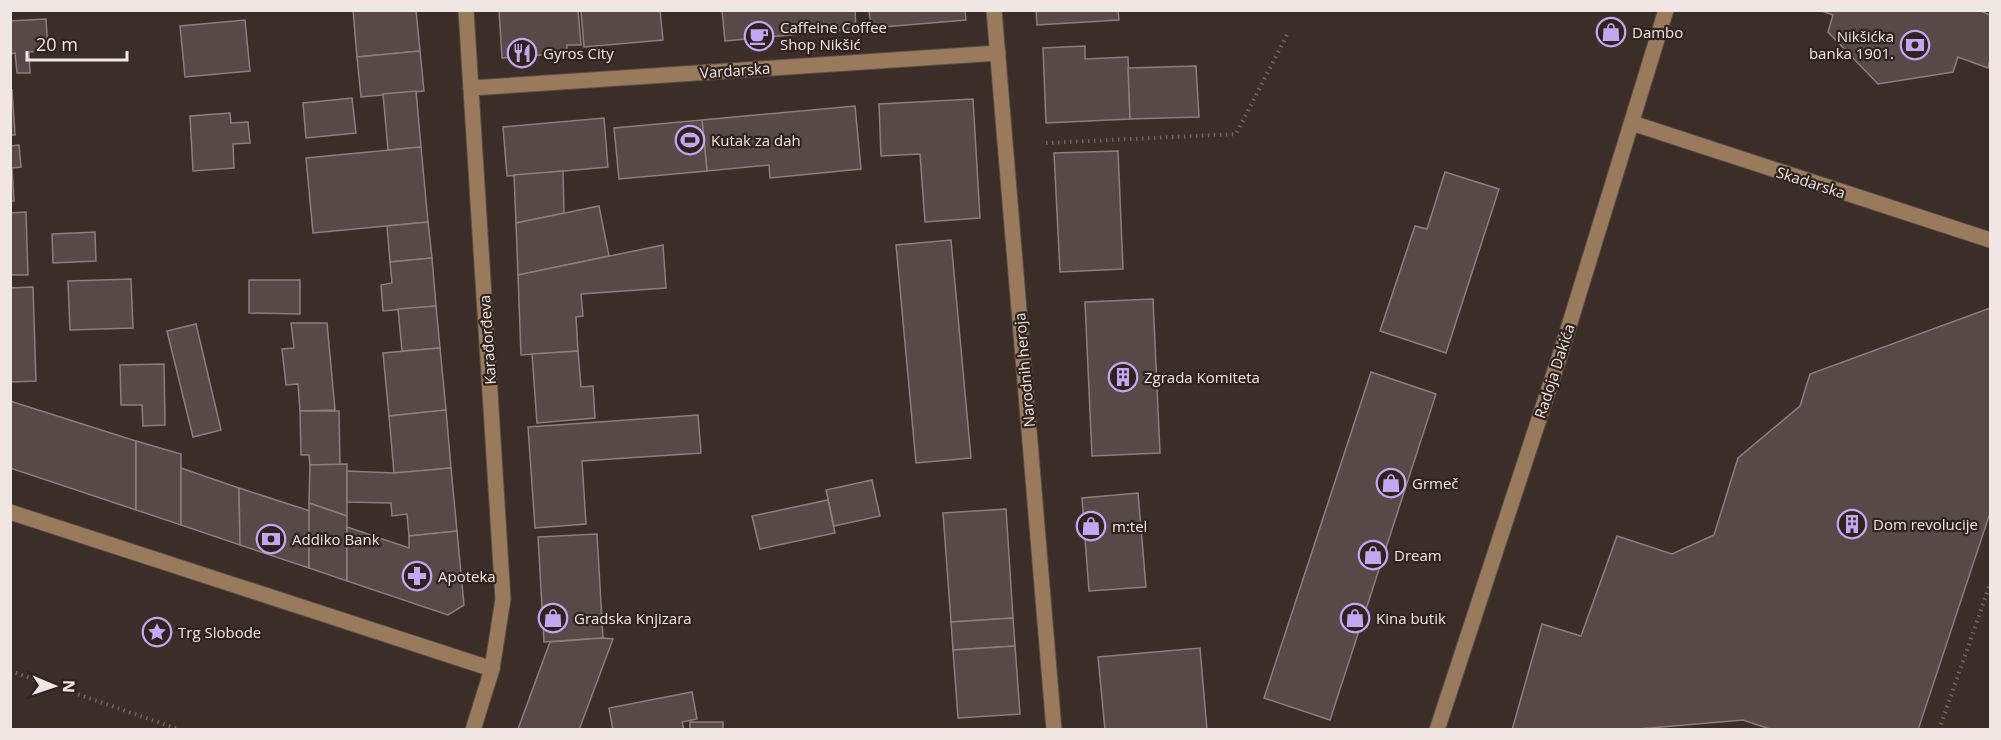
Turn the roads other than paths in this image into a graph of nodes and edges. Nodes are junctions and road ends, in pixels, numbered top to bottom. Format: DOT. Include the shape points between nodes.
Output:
graph roads {
  1 [pos="466,10"];
  2 [pos="994,10"];
  3 [pos="1666,10"];
  4 [pos="998,52"];
  5 [pos="471,88"];
  6 [pos="1632,123"];
  7 [pos="1990,240"];
  8 [pos="10,512"];
  9 [pos="492,669"];
  10 [pos="473,729"];
  11 [pos="1054,729"];
  12 [pos="1437,729"];
  1 -- 5 [label="street, Karađorđeva"];
  2 -- 4 [label="street, Narodnih heroja"];
  3 -- 6 [label="street, Radoja Dakića"];
  4 -- 5 [label="street, Vardarska"];
  4 -- 11 [label="street, Narodnih heroja"];
  5 -- 9 [label="street, Karađorđeva" via="503,599"];
  6 -- 7 [label="street, Skadarska"];
  6 -- 12 [label="street, Radoja Dakića"];
  8 -- 9 [label="street"];
  9 -- 10 [label="street"];
}
